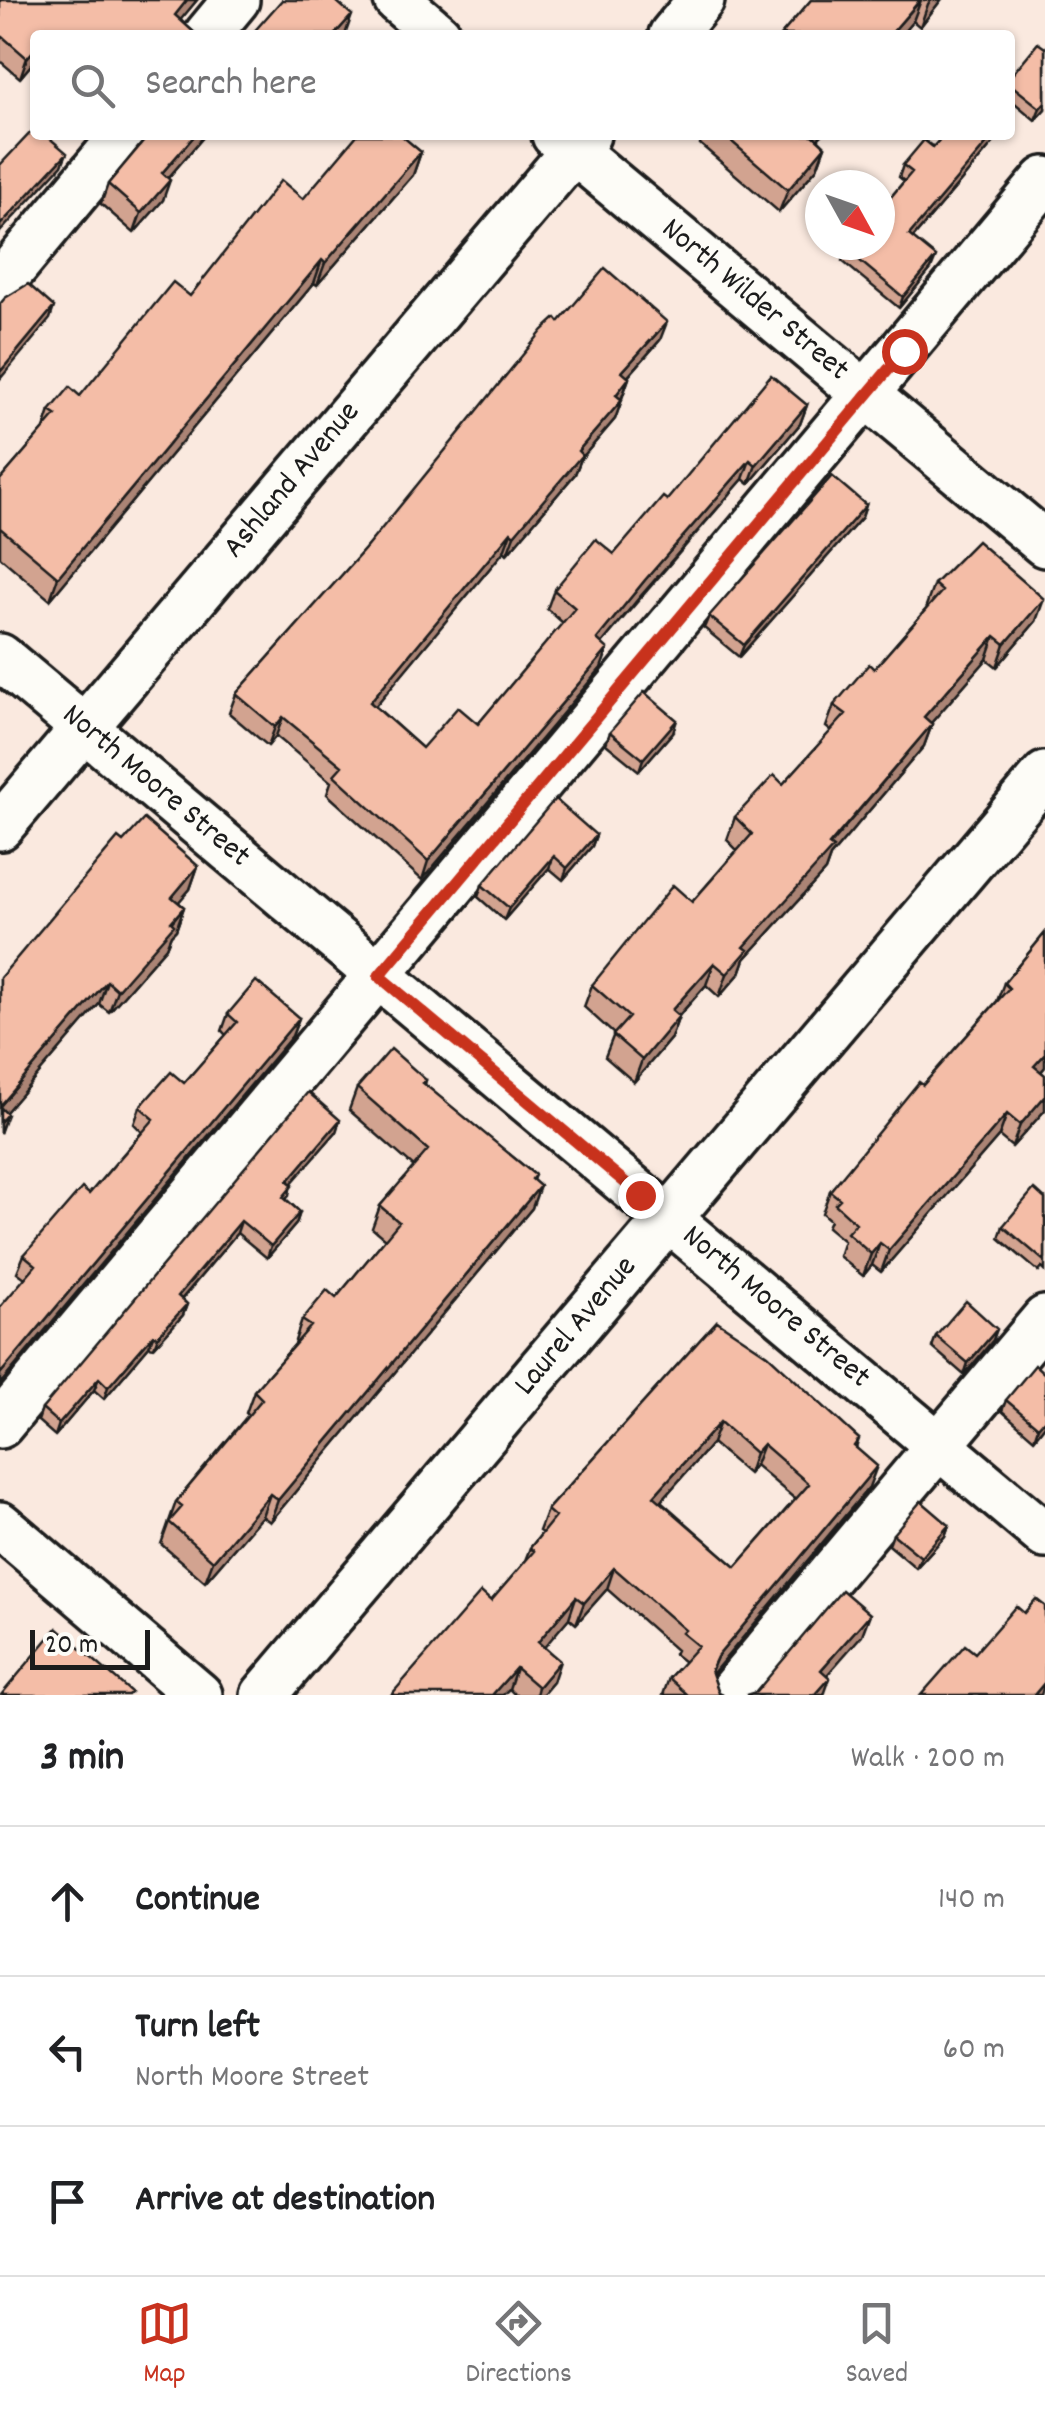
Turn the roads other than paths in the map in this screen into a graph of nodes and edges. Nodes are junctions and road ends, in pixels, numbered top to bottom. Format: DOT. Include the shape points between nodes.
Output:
graph roads {
  1 [pos="236,0"];
  2 [pos="397,0"];
  3 [pos="702,0"];
  4 [pos="211,30"];
  5 [pos="432,30"];
  6 [pos="676,30"];
  7 [pos="120,140"];
  8 [pos="572,140"];
  9 [pos="1045,180"];
  10 [pos="0,284"];
  11 [pos="866,393"];
  12 [pos="1045,544"];
  13 [pos="0,656"];
  14 [pos="84,727"];
  15 [pos="1045,776"];
  16 [pos="0,828"];
  17 [pos="379,976"];
  18 [pos="668,1218"];
  19 [pos="1045,1318"];
  20 [pos="0,1424"];
  21 [pos="939,1446"];
  22 [pos="0,1525"];
  23 [pos="1045,1535"];
  24 [pos="199,1695"];
  25 [pos="264,1695"];
  26 [pos="729,1695"];
  1 -- 4 [label="street"];
  2 -- 5 [label="street"];
  3 -- 6 [label="street"];
  7 -- 10 [label="street"];
  8 -- 11 [label="street, North Wilder Street"];
  8 -- 14 [label="street, Ashland Avenue"];
  9 -- 11 [label="street"];
  11 -- 12 [label="street, North Wilder Street"];
  11 -- 17 [label="street"];
  13 -- 14 [label="street, North Moore Street"];
  14 -- 16 [label="street, Ashland Avenue"];
  14 -- 17 [label="street, North Moore Street"];
  15 -- 18 [label="street, Laurel Avenue"];
  17 -- 18 [label="street, North Moore Street"];
  17 -- 20 [label="street"];
  18 -- 21 [label="street, North Moore Street"];
  18 -- 25 [label="street, Laurel Avenue"];
  19 -- 21 [label="street"];
  21 -- 23 [label="street, North Moore Street"];
  21 -- 26 [label="street"];
  22 -- 24 [label="street"];
}
